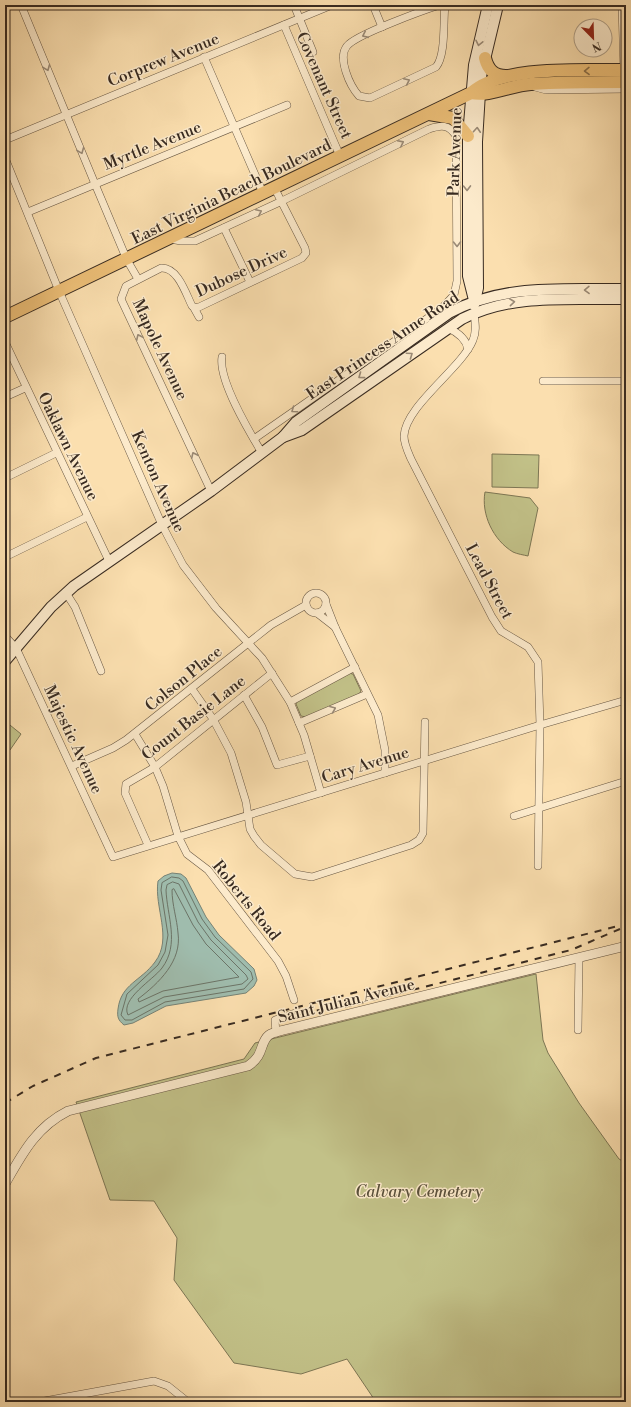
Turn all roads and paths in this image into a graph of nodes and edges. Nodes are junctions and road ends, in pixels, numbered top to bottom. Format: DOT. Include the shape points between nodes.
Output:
graph roads {
  1 [pos="21,5"];
  2 [pos="294,5"];
  3 [pos="332,5"];
  4 [pos="373,5"];
  5 [pos="440,5"];
  6 [pos="445,5"];
  7 [pos="488,5"];
  8 [pos="498,5"];
  9 [pos="622,5"];
  10 [pos="298,19"];
  11 [pos="284,25"];
  12 [pos="382,27"];
  13 [pos="313,52"];
  14 [pos="204,58"];
  15 [pos="485,58"];
  16 [pos="509,76"];
  17 [pos="625,78"];
  18 [pos="477,91"];
  19 [pos="287,104"];
  20 [pos="66,114"];
  21 [pos="429,114"];
  22 [pos="234,126"];
  23 [pos="468,136"];
  24 [pos="5,140"];
  25 [pos="456,141"];
  26 [pos="340,156"];
  27 [pos="5,158"];
  28 [pos="95,184"];
  29 [pos="269,190"];
  30 [pos="282,201"];
  31 [pos="28,212"];
  32 [pos="224,228"];
  33 [pos="169,239"];
  34 [pos="127,260"];
  35 [pos="138,279"];
  36 [pos="250,282"];
  37 [pos="626,289"];
  38 [pos="59,291"];
  39 [pos="626,299"];
  40 [pos="474,300"];
  41 [pos="194,308"];
  42 [pos="474,313"];
  43 [pos="5,317"];
  44 [pos="199,317"];
  45 [pos="448,328"];
  46 [pos="5,342"];
  47 [pos="468,349"];
  48 [pos="222,357"];
  49 [pos="544,381"];
  50 [pos="626,381"];
  51 [pos="25,388"];
  52 [pos="5,397"];
  53 [pos="284,437"];
  54 [pos="254,439"];
  55 [pos="56,453"];
  56 [pos="262,453"];
  57 [pos="5,478"];
  58 [pos="211,491"];
  59 [pos="87,517"];
  60 [pos="162,525"];
  61 [pos="5,557"];
  62 [pos="109,561"];
  63 [pos="66,593"];
  64 [pos="326,604"];
  65 [pos="306,605"];
  66 [pos="317,613"];
  67 [pos="335,628"];
  68 [pos="5,637"];
  69 [pos="249,643"];
  70 [pos="16,648"];
  71 [pos="5,661"];
  72 [pos="354,667"];
  73 [pos="101,671"];
  74 [pos="272,673"];
  75 [pos="192,689"];
  76 [pos="368,694"];
  77 [pos="244,695"];
  78 [pos="626,700"];
  79 [pos="290,702"];
  80 [pos="213,719"];
  81 [pos="425,722"];
  82 [pos="299,723"];
  83 [pos="540,725"];
  84 [pos="134,734"];
  85 [pos="310,756"];
  86 [pos="424,761"];
  87 [pos="72,766"];
  88 [pos="155,767"];
  89 [pos="385,773"];
  90 [pos="626,781"];
  91 [pos="321,793"];
  92 [pos="539,808"];
  93 [pos="249,816"];
  94 [pos="514,816"];
  95 [pos="178,836"];
  96 [pos="148,845"];
  97 [pos="113,856"];
  98 [pos="538,866"];
  99 [pos="626,946"];
  100 [pos="579,958"];
  101 [pos="294,1000"];
  102 [pos="298,1012"];
  103 [pos="578,1030"];
  104 [pos="276,1033"];
  105 [pos="5,1184"];
  106 [pos="39,1402"];
  107 [pos="188,1402"];
  1 -- 20 [label="street, Mapole Avenue, one-way"];
  2 -- 10 [label="street"];
  3 -- 10 [label="street, Corprew Avenue"];
  4 -- 12 [label="street"];
  5 -- 12 [label="street"];
  12 -- 6 [label="street, one-way" via="352,40 343,54 343,65 356,93 363,98 370,98 436,67 442,52"];
  7 -- 18 [label="main road, Park Avenue, one-way" via="474,65"];
  8 -- 15 [label="main road, Park Avenue"];
  9 -- 17 [label="street"];
  10 -- 11 [label="street, Corprew Avenue"];
  10 -- 13 [label="street"];
  11 -- 14 [label="street, Corprew Avenue"];
  11 -- 26 [label="street, Covenant Street"];
  14 -- 20 [label="street, Corprew Avenue"];
  14 -- 22 [label="street, Dubose Drive"];
  15 -- 16 [label="main road" via="491,72"];
  15 -- 18 [label="main road, Park Avenue"];
  17 -- 16 [label="main road, East Virginia Beach Boulevard, one-way" via="535,72"];
  16 -- 18 [label="main road, East Virginia Beach Boulevard"];
  17 -- 18 [label="main road, East Virginia Beach Boulevard" via="530,84"];
  18 -- 21 [label="main road, East Virginia Beach Boulevard"];
  18 -- 23 [label="main road, Park Avenue"];
  40 -- 18 [label="main road, Park Avenue, one-way" via="478,288"];
  19 -- 22 [label="street, Myrtle Avenue"];
  20 -- 24 [label="street, Corprew Avenue"];
  20 -- 28 [label="street, Mapole Avenue, one-way"];
  21 -- 23 [label="main road" via="453,118"];
  21 -- 26 [label="main road, East Virginia Beach Boulevard"];
  22 -- 28 [label="street, Myrtle Avenue"];
  22 -- 29 [label="street, Dubose Drive"];
  23 -- 25 [label="street"];
  23 -- 40 [label="main road, Park Avenue, one-way" via="468,276"];
  30 -- 25 [label="street, one-way" via="429,129 447,126"];
  25 -- 54 [label="street, one-way" via="457,281 454,295 442,308"];
  26 -- 29 [label="main road, East Virginia Beach Boulevard"];
  27 -- 31 [label="street, Kenton Avenue"];
  28 -- 31 [label="street, Myrtle Avenue"];
  28 -- 34 [label="street, Mapole Avenue"];
  29 -- 30 [label="street, Dubose Drive"];
  29 -- 33 [label="main road, East Virginia Beach Boulevard"];
  32 -- 30 [label="street, one-way"];
  30 -- 36 [label="street, Dubose Drive" via="306,253 302,258"];
  31 -- 38 [label="street, Kenton Avenue"];
  32 -- 33 [label="street" via="195,241"];
  32 -- 36 [label="street"];
  33 -- 34 [label="main road, East Virginia Beach Boulevard"];
  34 -- 35 [label="street, Mapole Avenue"];
  34 -- 38 [label="main road, East Virginia Beach Boulevard"];
  35 -- 41 [label="street, Dubose Drive" via="161,268 169,269 174,272"];
  58 -- 35 [label="street, Mapole Avenue, one-way" via="121,299 126,286"];
  36 -- 41 [label="street, Dubose Drive"];
  37 -- 40 [label="main road, East Princess Anne Road, one-way" via="511,291"];
  38 -- 43 [label="main road, East Virginia Beach Boulevard"];
  38 -- 60 [label="street, Kenton Avenue"];
  42 -- 39 [label="main road, East Princess Anne Road, one-way" via="505,303 534,300"];
  40 -- 42 [label="main road, Park Avenue"];
  40 -- 53 [label="main road, East Princess Anne Road, one-way" via="449,313 296,422"];
  41 -- 44 [label="street"];
  42 -- 45 [label="main road, East Princess Anne Road"];
  42 -- 47 [label="street, Lead Street" via="475,334"];
  45 -- 47 [label="street" via="464,340"];
  53 -- 45 [label="main road, East Princess Anne Road, one-way" via="302,430"];
  46 -- 51 [label="street, Oaklawn Avenue"];
  47 -- 83 [label="street, Lead Street" via="410,418 404,436 411,459 492,617 501,631 528,647 538,662"];
  48 -- 54 [label="street" via="221,371"];
  49 -- 50 [label="street"];
  51 -- 52 [label="street"];
  51 -- 55 [label="street, Oaklawn Avenue"];
  53 -- 56 [label="main road, East Princess Anne Road"];
  54 -- 56 [label="street"];
  55 -- 57 [label="street"];
  55 -- 59 [label="street, Oaklawn Avenue"];
  56 -- 58 [label="main road, East Princess Anne Road"];
  58 -- 60 [label="main road, East Princess Anne Road"];
  59 -- 61 [label="street"];
  59 -- 62 [label="street, Oaklawn Avenue"];
  60 -- 62 [label="main road, East Princess Anne Road"];
  60 -- 69 [label="street, Kenton Avenue" via="183,564 201,589"];
  62 -- 63 [label="main road, East Princess Anne Road"];
  63 -- 70 [label="main road, East Princess Anne Road"];
  63 -- 73 [label="street" via="75,607"];
  64 -- 65 [label="street" via="324,596 316,592 308,596"];
  64 -- 66 [label="street" via="322,611"];
  64 -- 67 [label="street"];
  65 -- 66 [label="street" via="311,612"];
  65 -- 69 [label="street, Colson Place" via="278,620"];
  66 -- 67 [label="street"];
  67 -- 72 [label="street"];
  68 -- 70 [label="street, Majestic Avenue"];
  69 -- 74 [label="street, Kenton Avenue"];
  69 -- 75 [label="street, Colson Place"];
  70 -- 71 [label="main road, East Princess Anne Road"];
  70 -- 87 [label="street, Majestic Avenue"];
  72 -- 76 [label="street"];
  72 -- 79 [label="street"];
  74 -- 77 [label="street, Count Basie Lane"];
  74 -- 79 [label="street, Kenton Avenue"];
  75 -- 80 [label="street"];
  75 -- 84 [label="street, Colson Place"];
  82 -- 76 [label="street, one-way"];
  76 -- 89 [label="street" via="378,715 385,750"];
  77 -- 80 [label="street, Count Basie Lane"];
  77 -- 85 [label="street" via="262,727 277,765"];
  78 -- 83 [label="street, Cary Avenue"];
  79 -- 82 [label="street, Kenton Avenue"];
  80 -- 88 [label="street, Count Basie Lane"];
  80 -- 93 [label="street" via="231,753"];
  81 -- 86 [label="street"];
  82 -- 85 [label="street, Kenton Avenue"];
  83 -- 86 [label="street, Cary Avenue"];
  83 -- 92 [label="street, Lead Street"];
  84 -- 87 [label="street, Colson Place" via="113,748"];
  84 -- 88 [label="street, Roberts Road"];
  85 -- 91 [label="street, Kenton Avenue"];
  86 -- 89 [label="street, Cary Avenue"];
  86 -- 93 [label="street" via="423,833 420,840 329,873 312,877 295,874 261,845 254,836"];
  87 -- 97 [label="street, Majestic Avenue"];
  88 -- 95 [label="street, Roberts Road"];
  88 -- 96 [label="street, Count Basie Lane" via="128,781 125,788"];
  89 -- 91 [label="street, Cary Avenue"];
  90 -- 92 [label="street"];
  91 -- 93 [label="street, Cary Avenue"];
  92 -- 94 [label="street"];
  92 -- 98 [label="street, Lead Street"];
  93 -- 95 [label="street, Cary Avenue"];
  95 -- 96 [label="street, Cary Avenue"];
  95 -- 101 [label="street, Roberts Road" via="188,854 208,870 278,961"];
  96 -- 97 [label="street, Cary Avenue"];
  99 -- 100 [label="street, Saint Julian Avenue"];
  100 -- 103 [label="street"];
  100 -- 104 [label="street, Saint Julian Avenue"];
  102 -- 104 [label="street" via="275,1020"];
  104 -- 105 [label="street, Saint Julian Avenue" via="265,1039 259,1056 248,1066 85,1106 58,1116 34,1137"];
  106 -- 107 [label="street" via="154,1381 168,1386"];
}
